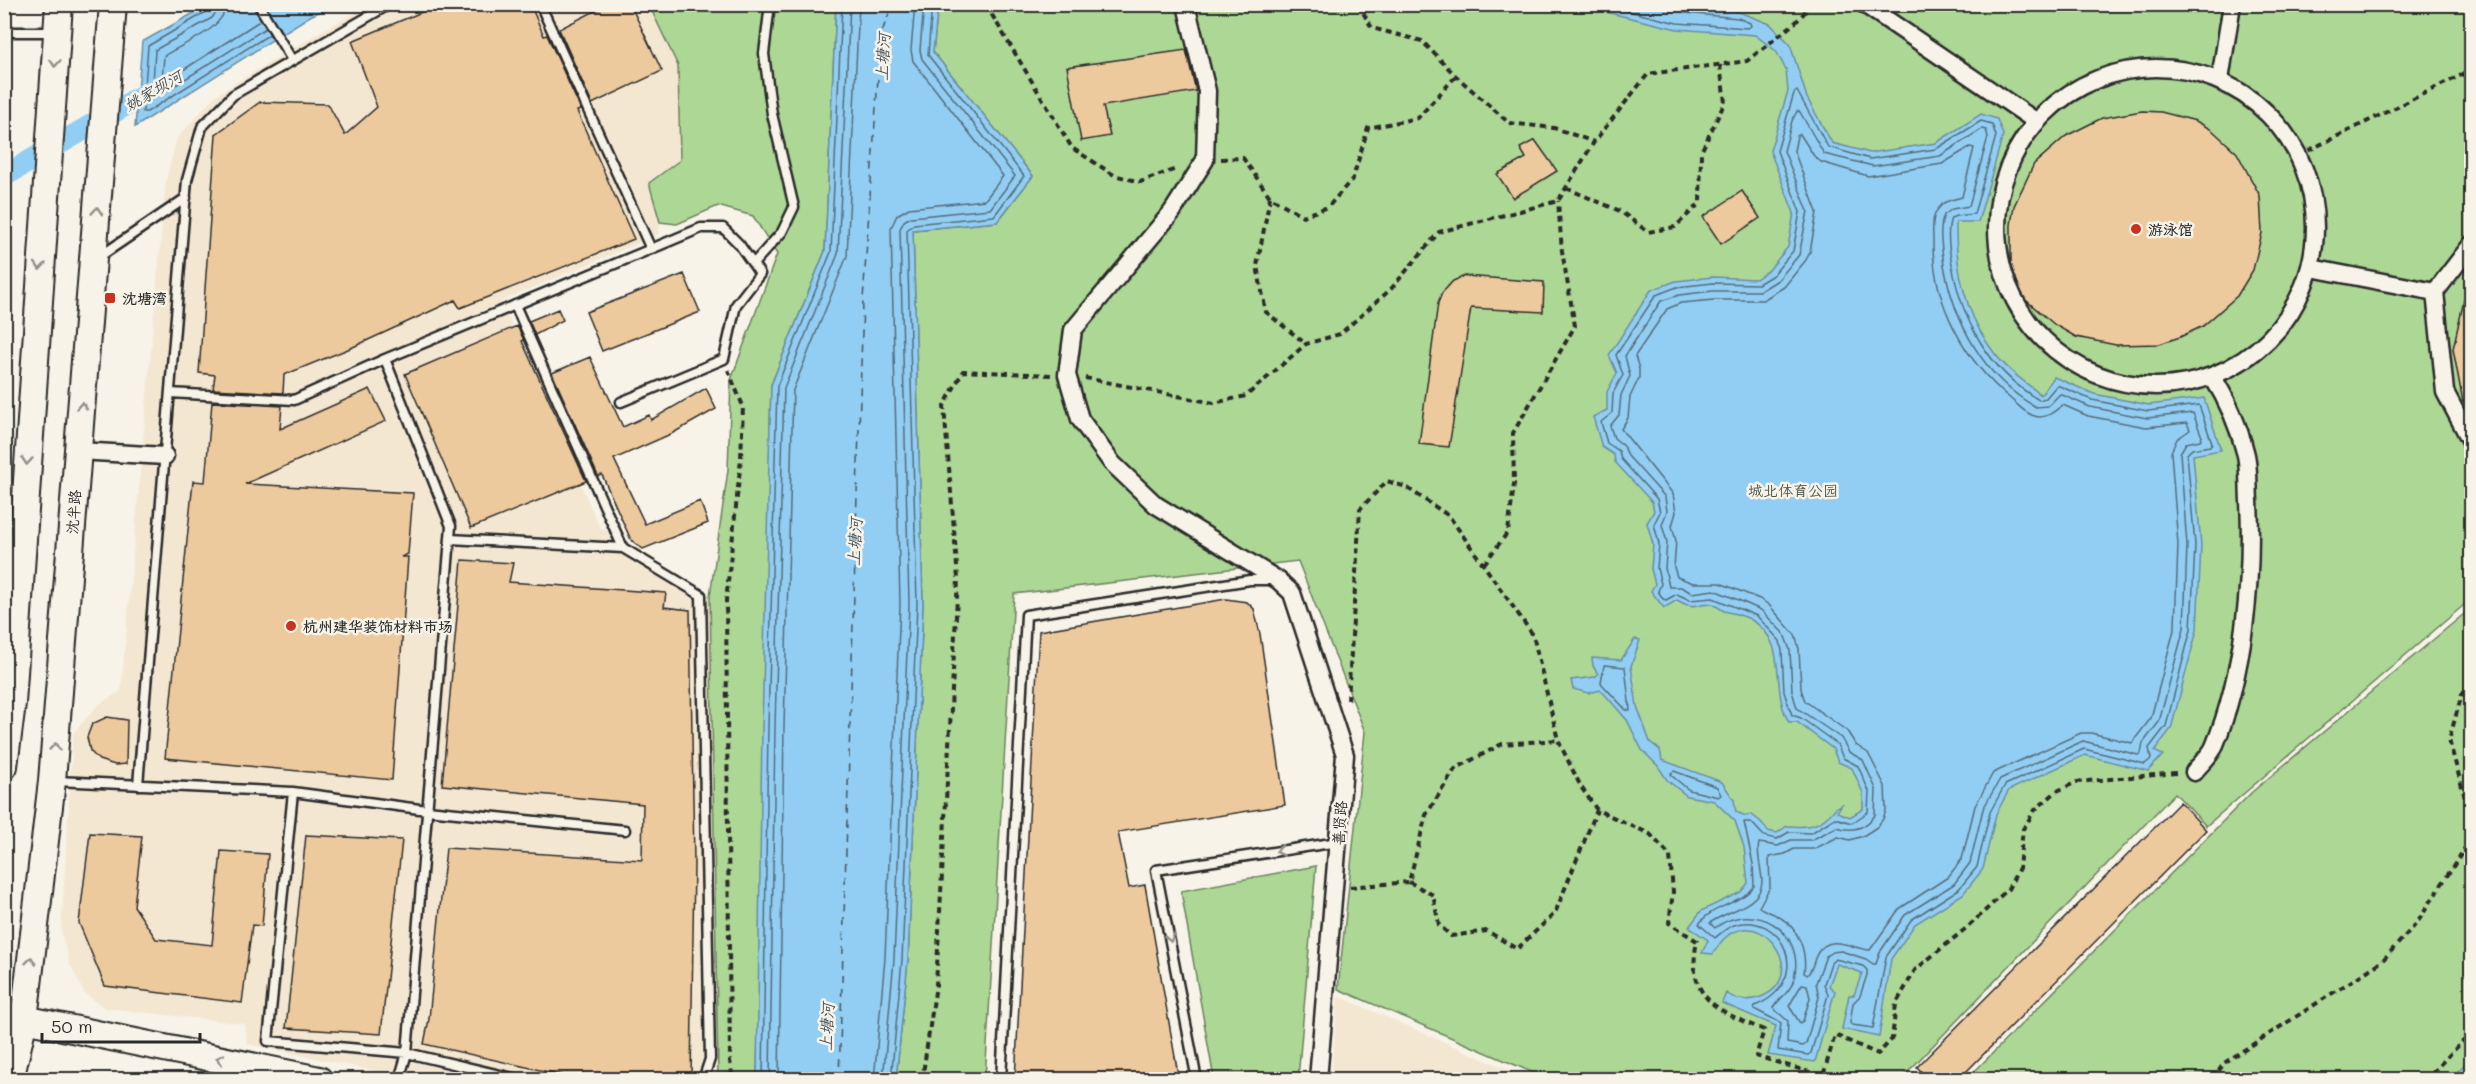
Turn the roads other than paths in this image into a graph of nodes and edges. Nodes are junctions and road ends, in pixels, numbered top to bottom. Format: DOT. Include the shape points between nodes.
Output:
graph roads {
  1 [pos="59,4"];
  2 [pos="113,4"];
  3 [pos="258,4"];
  4 [pos="390,4"];
  5 [pos="540,4"];
  6 [pos="770,4"];
  7 [pos="1188,4"];
  8 [pos="1864,4"];
  9 [pos="2232,4"];
  10 [pos="4,32"];
  11 [pos="57,32"];
  12 [pos="292,60"];
  13 [pos="2220,80"];
  14 [pos="2037,122"];
  15 [pos="186,198"];
  16 [pos="2472,244"];
  17 [pos="651,249"];
  18 [pos="93,261"];
  19 [pos="753,264"];
  20 [pos="2311,268"];
  21 [pos="2435,292"];
  22 [pos="515,304"];
  23 [pos="385,359"];
  24 [pos="2212,376"];
  25 [pos="170,393"];
  26 [pos="621,402"];
  27 [pos="2472,443"];
  28 [pos="78,451"];
  29 [pos="165,456"];
  30 [pos="450,539"];
  31 [pos="623,548"];
  32 [pos="1278,580"];
  33 [pos="8,703"];
  34 [pos="4,766"];
  35 [pos="2194,772"];
  36 [pos="52,781"];
  37 [pos="138,785"];
  38 [pos="293,792"];
  39 [pos="427,810"];
  40 [pos="625,830"];
  41 [pos="1338,842"];
  42 [pos="14,1018"];
  43 [pos="407,1053"];
  44 [pos="15,1077"];
  45 [pos="319,1080"];
  46 [pos="399,1080"];
  47 [pos="521,1080"];
  48 [pos="704,1080"];
  49 [pos="1001,1080"];
  50 [pos="1197,1080"];
  51 [pos="1318,1080"];
  1 -- 11 [label="main road"];
  18 -- 2 [label="main road, 沈半路, one-way"];
  3 -- 12 [label="lane"];
  4 -- 12 [label="lane"];
  5 -- 17 [label="lane"];
  6 -- 19 [label="lane" via="764,54 772,114 794,207 782,231"];
  7 -- 32 [label="street" via="1207,91 1205,160 1172,212 1073,330 1067,375 1080,419 1112,463 1156,505"];
  8 -- 14 [label="street"];
  9 -- 13 [label="street"];
  10 -- 11 [label="lane"];
  11 -- 33 [label="main road, one-way"];
  12 -- 15 [label="lane" via="233,95 202,127"];
  13 -- 14 [label="street" via="2182,69 2142,68 2103,77 2067,95"];
  13 -- 20 [label="street" via="2252,99 2278,124 2299,155 2312,191 2316,229"];
  14 -- 24 [label="street" via="2013,157 1999,197 1997,239 2005,280 2024,318 2053,349 2088,372 2129,384 2171,386"];
  15 -- 18 [label="lane"];
  15 -- 25 [label="lane"];
  16 -- 21 [label="street"];
  17 -- 19 [label="lane" via="701,228 723,228"];
  17 -- 22 [label="lane"];
  28 -- 18 [label="main road, 沈半路, one-way"];
  19 -- 26 [label="lane" via="760,274 736,305 724,359"];
  20 -- 21 [label="street"];
  20 -- 24 [label="street" via="2296,303 2274,334 2246,359"];
  21 -- 27 [label="street" via="2445,392"];
  22 -- 23 [label="lane"];
  22 -- 31 [label="lane"];
  23 -- 25 [label="lane" via="294,400"];
  23 -- 30 [label="lane" via="451,526"];
  24 -- 35 [label="street" via="2228,402 2246,457 2251,536 2249,582 2229,695 2213,749"];
  25 -- 29 [label="lane"];
  28 -- 29 [label="street"];
  36 -- 28 [label="main road, 沈半路, one-way"];
  29 -- 37 [label="lane"];
  30 -- 31 [label="lane"];
  30 -- 39 [label="lane"];
  31 -- 48 [label="lane" via="701,595 711,1059"];
  32 -- 41 [label="street, 善贤路" via="1292,593 1345,755"];
  32 -- 49 [label="lane" via="1250,580 1026,615"];
  33 -- 34 [label="main road"];
  36 -- 37 [label="lane"];
  42 -- 36 [label="main road, 沈半路, one-way"];
  37 -- 38 [label="lane"];
  38 -- 39 [label="lane"];
  38 -- 43 [label="lane" via="268,1041"];
  39 -- 40 [label="lane"];
  39 -- 43 [label="lane"];
  41 -- 50 [label="lane, one-way" via="1156,870"];
  41 -- 51 [label="street, 善贤路"];
  42 -- 44 [label="main road, 沈半路"];
  45 -- 42 [label="main road, one-way"];
  43 -- 46 [label="lane"];
  43 -- 47 [label="lane"];
}
